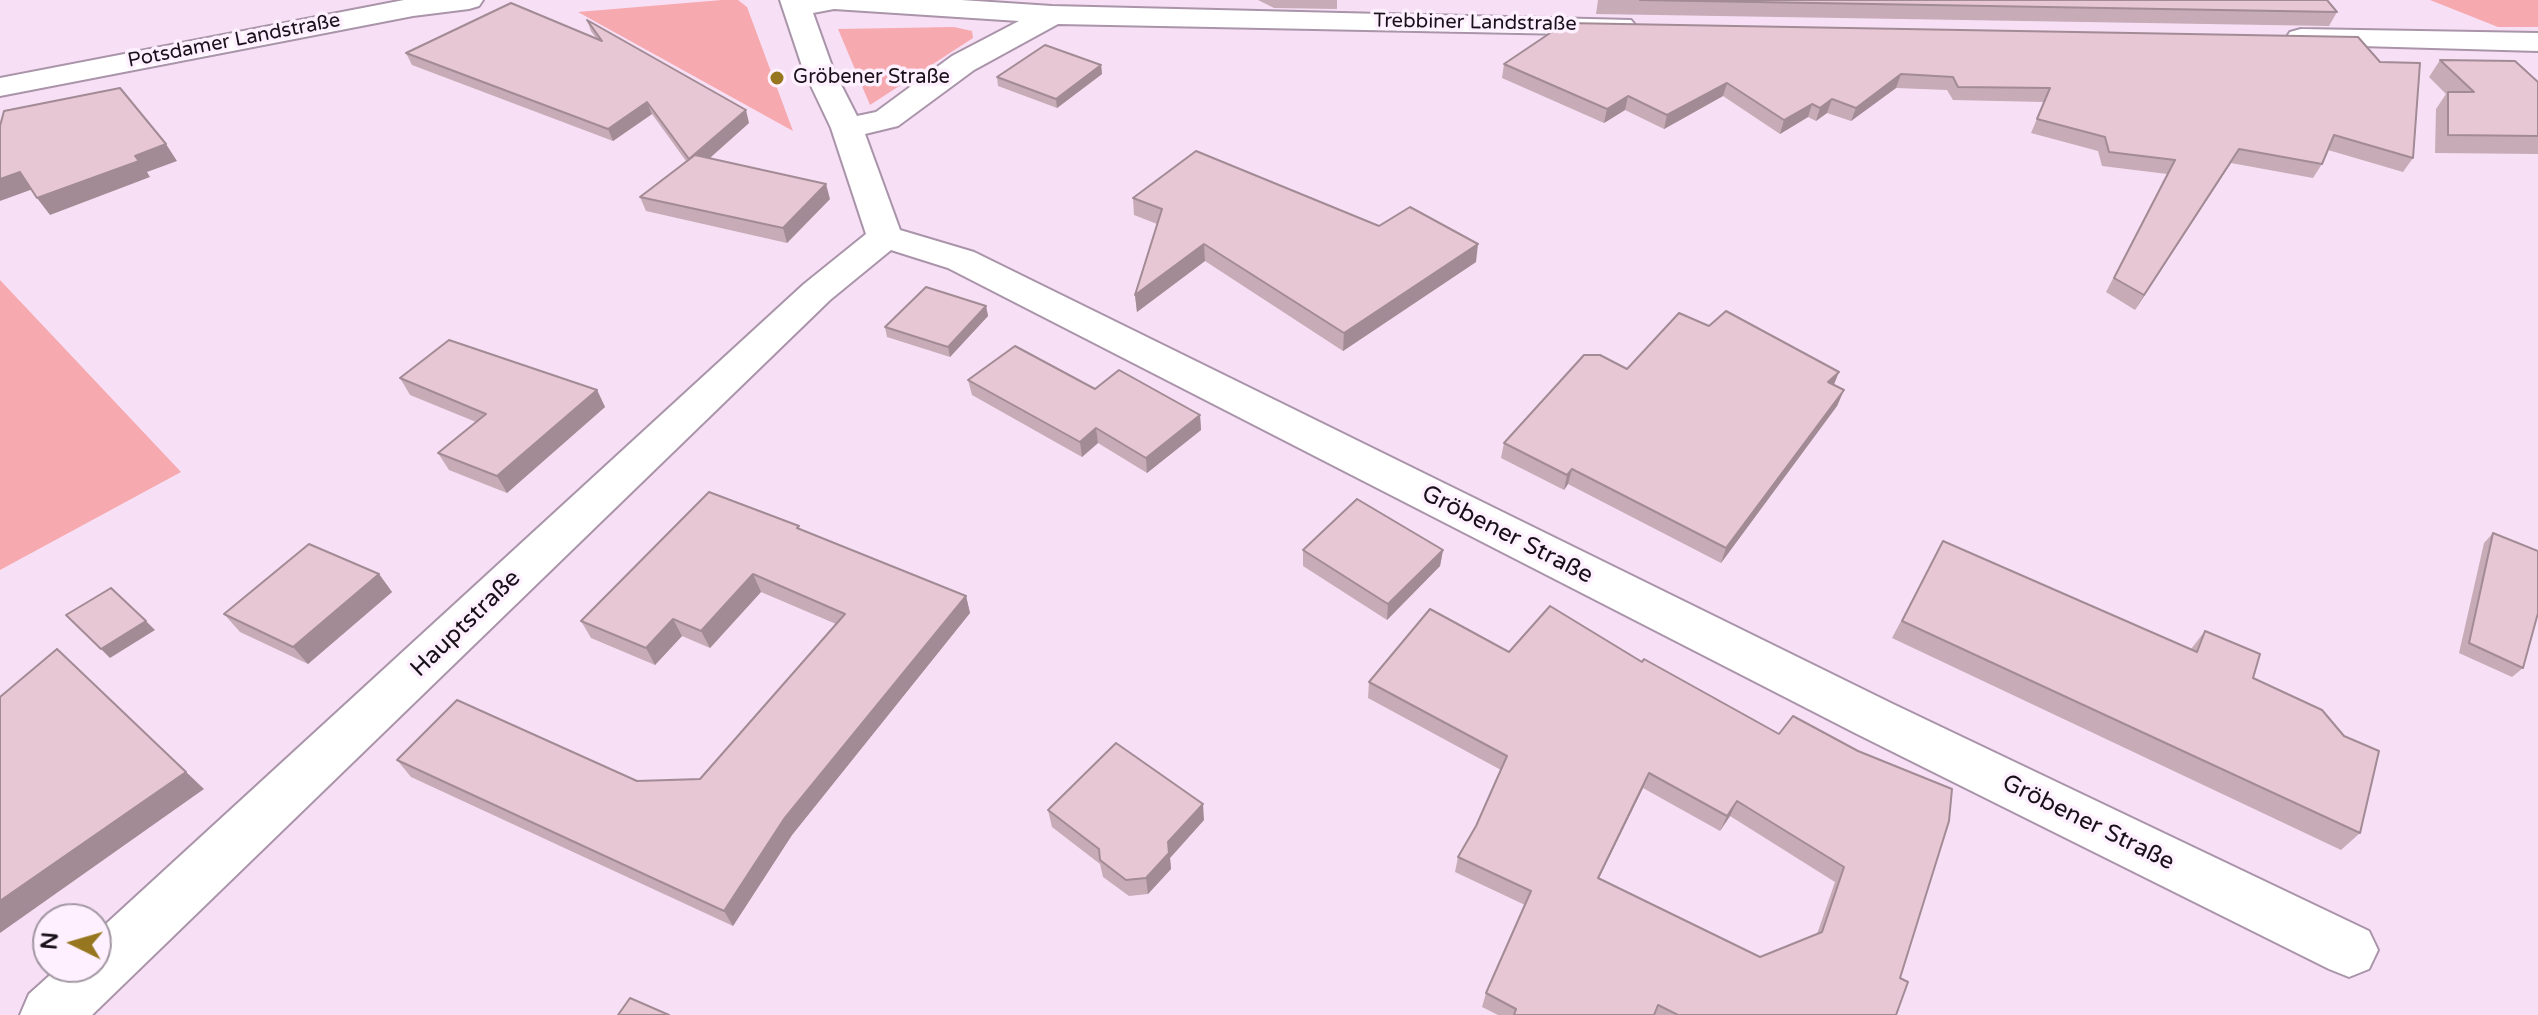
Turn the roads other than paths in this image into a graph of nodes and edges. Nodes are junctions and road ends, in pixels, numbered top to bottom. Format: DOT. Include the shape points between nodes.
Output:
graph roads {
  1 [pos="462,0"];
  2 [pos="469,0"];
  3 [pos="1093,0"];
  4 [pos="795,3"];
  5 [pos="1052,15"];
  6 [pos="1655,27"];
  7 [pos="2272,37"];
  8 [pos="2538,42"];
  9 [pos="0,87"];
  10 [pos="847,128"];
  11 [pos="885,237"];
  12 [pos="2349,950"];
  13 [pos="50,1015"];
  1 -- 2 [label="street, Potsdamer Landstraße"];
  1 -- 9 [label="street, Potsdamer Landstraße"];
  3 -- 5 [label="street"];
  4 -- 5 [label="street, Trebbiner Landstraße" via="834,0"];
  4 -- 10 [label="street" via="818,69"];
  5 -- 6 [label="street, Trebbiner Landstraße"];
  5 -- 10 [label="street" via="963,63 887,119"];
  7 -- 8 [label="street"];
  10 -- 11 [label="street"];
  11 -- 12 [label="street, Gröbener Straße" via="961,260 1875,719"];
  11 -- 13 [label="street, Hauptstraße" via="805,302"];
}
